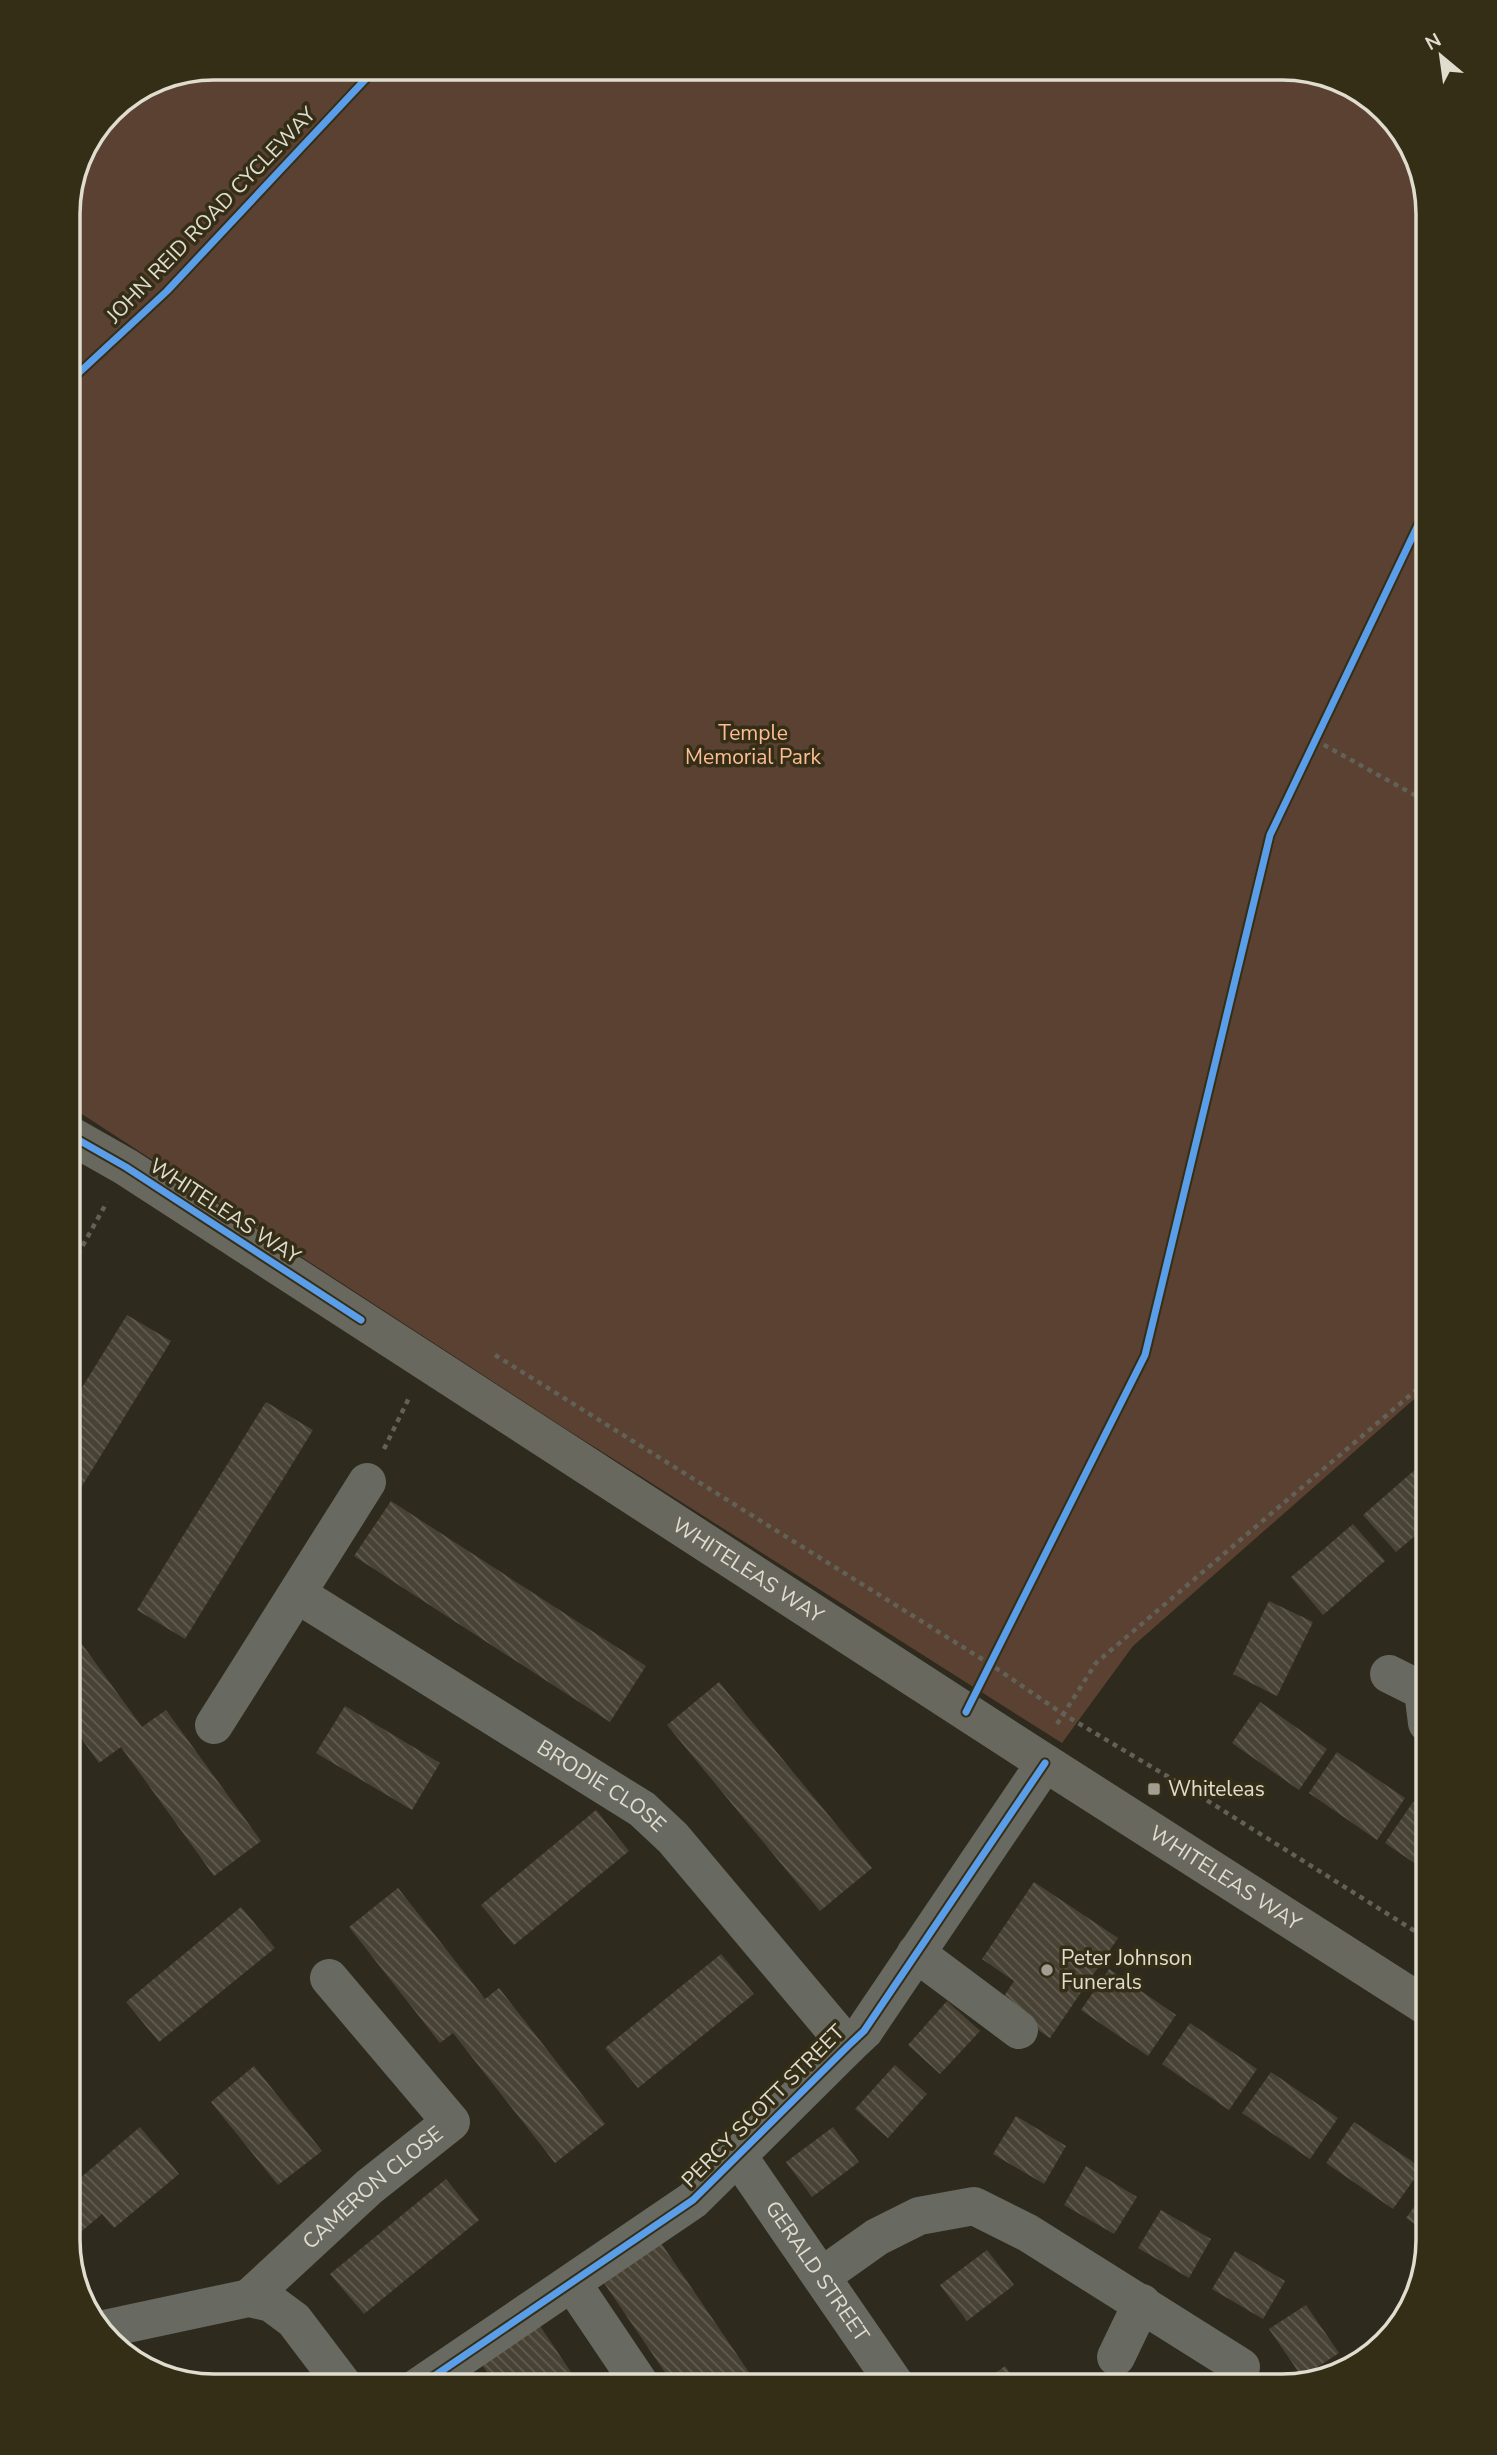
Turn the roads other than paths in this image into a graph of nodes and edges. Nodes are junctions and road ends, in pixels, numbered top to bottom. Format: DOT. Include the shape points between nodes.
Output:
graph roads {
  1 [pos="81,1141"];
  2 [pos="367,1482"];
  3 [pos="297,1594"];
  4 [pos="1389,1674"];
  5 [pos="1416,1693"];
  6 [pos="214,1725"];
  7 [pos="1040,1760"];
  8 [pos="916,1953"];
  9 [pos="329,1978"];
  10 [pos="1416,2000"];
  11 [pos="1019,2030"];
  12 [pos="848,2046"];
  13 [pos="738,2155"];
  14 [pos="822,2276"];
  15 [pos="572,2283"];
  16 [pos="248,2298"];
  17 [pos="1142,2303"];
  18 [pos="113,2327"];
  19 [pos="1116,2357"];
  20 [pos="1241,2367"];
  21 [pos="335,2374"];
  22 [pos="436,2374"];
  23 [pos="633,2374"];
  24 [pos="888,2374"];
  1 -- 7 [label="main road, WHITELEAS WAY"];
  2 -- 3 [label="street"];
  3 -- 6 [label="street"];
  3 -- 12 [label="street, BRODIE CLOSE" via="642,1809 673,1838"];
  4 -- 5 [label="street"];
  7 -- 8 [label="street, PERCY SCOTT STREET"];
  7 -- 10 [label="main road, WHITELEAS WAY"];
  8 -- 11 [label="street"];
  8 -- 12 [label="street, PERCY SCOTT STREET" via="864,2031"];
  9 -- 16 [label="street, CAMERON CLOSE" via="452,2122 369,2187"];
  12 -- 13 [label="street, PERCY SCOTT STREET"];
  13 -- 14 [label="street, GERALD STREET"];
  13 -- 15 [label="street, PERCY SCOTT STREET" via="693,2200"];
  14 -- 17 [label="street" via="877,2237 919,2216 974,2206"];
  14 -- 24 [label="street, GERALD STREET"];
  15 -- 22 [label="street, PERCY SCOTT STREET"];
  15 -- 23 [label="street"];
  16 -- 18 [label="street"];
  16 -- 21 [label="street" via="271,2303 294,2320"];
  17 -- 19 [label="street"];
  17 -- 20 [label="street"];
}
